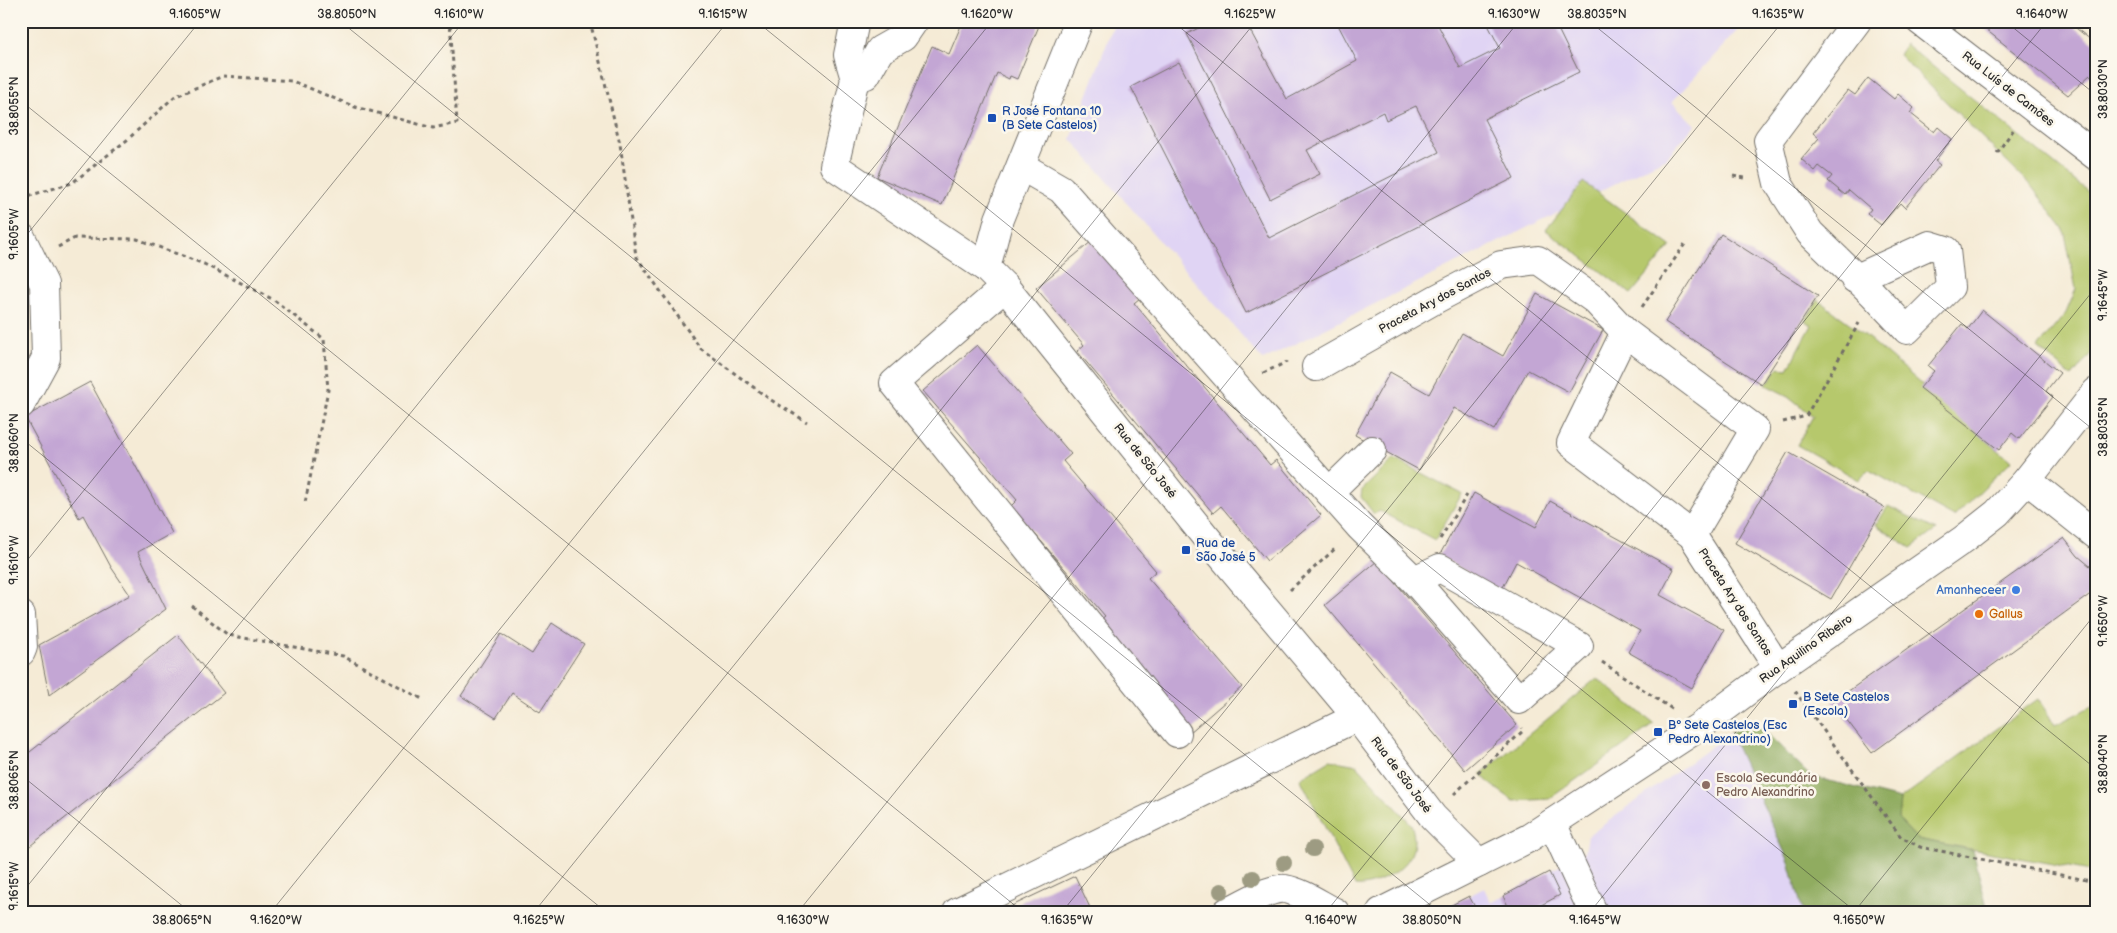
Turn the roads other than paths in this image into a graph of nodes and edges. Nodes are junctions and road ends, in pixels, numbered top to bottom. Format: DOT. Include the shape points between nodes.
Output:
graph roads {
  1 [pos="855,21"];
  2 [pos="914,21"];
  3 [pos="1078,21"];
  4 [pos="1858,21"];
  5 [pos="1920,21"];
  6 [pos="855,79"];
  7 [pos="2096,156"];
  8 [pos="1021,166"];
  9 [pos="27,248"];
  10 [pos="986,268"];
  11 [pos="1005,286"];
  12 [pos="1864,286"];
  13 [pos="1625,332"];
  14 [pos="1316,367"];
  15 [pos="21,404"];
  16 [pos="2091,408"];
  17 [pos="1372,450"];
  18 [pos="2027,480"];
  19 [pos="1329,492"];
  20 [pos="1692,535"];
  21 [pos="2096,535"];
  22 [pos="1414,580"];
  23 [pos="21,615"];
  24 [pos="21,652"];
  25 [pos="1778,668"];
  26 [pos="1357,717"];
  27 [pos="1176,733"];
  28 [pos="1552,823"];
  29 [pos="1479,863"];
  30 [pos="957,912"];
  31 [pos="1227,912"];
  32 [pos="1335,912"];
  33 [pos="1381,912"];
  34 [pos="1592,912"];
  1 -- 6 [label="street, Rua de São José" via="848,55"];
  2 -- 6 [label="street" via="903,38 880,50 866,75"];
  3 -- 8 [label="street"];
  4 -- 12 [label="street" via="1768,140 1778,183 1788,200 1810,233"];
  5 -- 7 [label="street, Rua Luís de Camões"];
  6 -- 10 [label="street, Rua de São José" via="834,166"];
  8 -- 10 [label="street" via="999,219"];
  8 -- 19 [label="street" via="1061,189"];
  9 -- 15 [label="street" via="44,284 46,358"];
  10 -- 11 [label="street, Rua de São José"];
  11 -- 26 [label="street, Rua de São José"];
  11 -- 27 [label="street" via="894,383"];
  13 -- 14 [label="street, Praceta Ary dos Santos" via="1595,300 1538,260 1501,265"];
  13 -- 20 [label="street, Praceta Ary dos Santos" via="1571,443"];
  13 -- 20 [label="street, Praceta Ary dos Santos" via="1755,429"];
  16 -- 18 [label="street, Rua Aquilino Ribeiro"];
  17 -- 19 [label="street"];
  18 -- 21 [label="street"];
  18 -- 25 [label="street, Rua Aquilino Ribeiro" via="1996,513 1970,534"];
  19 -- 22 [label="street"];
  20 -- 25 [label="street, Praceta Ary dos Santos"];
  22 -- 22 [label="street" via="1519,700 1579,646 1440,568"];
  23 -- 24 [label="street"];
  25 -- 28 [label="street, Rua Aquilino Ribeiro" via="1699,727"];
  26 -- 29 [label="street, Rua de São José" via="1433,816"];
  26 -- 30 [label="street"];
  28 -- 29 [label="street, Rua Aquilino Ribeiro"];
  28 -- 34 [label="street"];
  29 -- 33 [label="street, Rua Aquilino Ribeiro"];
  31 -- 32 [label="street" via="1283,888"];
}
